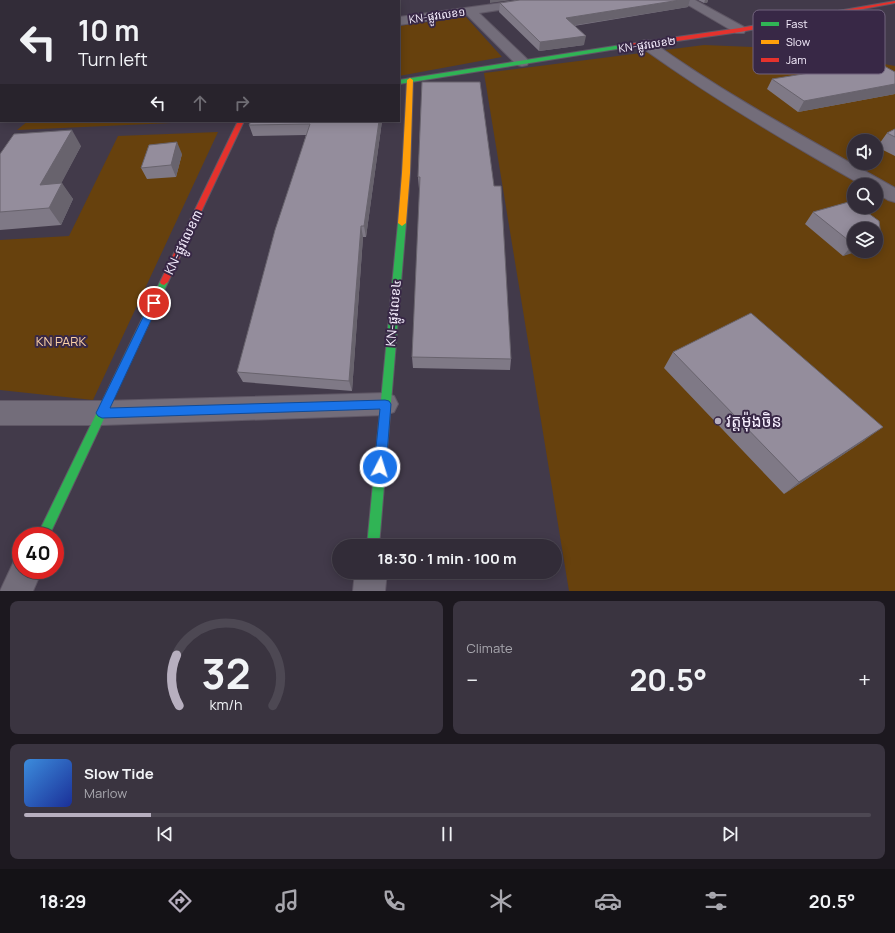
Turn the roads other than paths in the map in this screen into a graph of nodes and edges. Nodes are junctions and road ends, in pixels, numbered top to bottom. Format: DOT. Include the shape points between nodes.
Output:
graph roads {
  1 [pos="546,0"];
  2 [pos="687,0"];
  3 [pos="895,2"];
  4 [pos="851,10"];
  5 [pos="470,11"];
  6 [pos="400,21"];
  7 [pos="753,28"];
  8 [pos="740,30"];
  9 [pos="646,44"];
  10 [pos="522,62"];
  11 [pos="410,80"];
  12 [pos="400,82"];
  13 [pos="241,122"];
  14 [pos="864,178"];
  15 [pos="883,189"];
  16 [pos="895,196"];
  17 [pos="385,404"];
  18 [pos="0,413"];
  19 [pos="102,413"];
  20 [pos="46,527"];
  21 [pos="374,539"];
  22 [pos="22,579"];
  23 [pos="370,579"];
  24 [pos="16,591"];
  25 [pos="369,591"];
  1 -- 5 [label="street, KN-ផ្លូវលេខ១"];
  2 -- 8 [label="street"];
  3 -- 4 [label="street, KN-ផ្លូវលេខ២"];
  5 -- 6 [label="street, KN-ផ្លូវលេខ១"];
  5 -- 10 [label="street"];
  7 -- 8 [label="street, KN-ផ្លូវលេខ២"];
  8 -- 9 [label="street, KN-ផ្លូវលេខ២"];
  9 -- 10 [label="street, KN-ផ្លូវលេខ២"];
  9 -- 14 [label="street" via="768,124"];
  10 -- 11 [label="street, KN-ផ្លូវលេខ២"];
  11 -- 12 [label="street, KN-ផ្លូវលេខ២"];
  11 -- 17 [label="street, KN-ផ្លូវលេខ៤" via="406,173"];
  13 -- 19 [label="street, KN-ផ្លូវលេខ៣"];
  15 -- 16 [label="street"];
  17 -- 19 [label="street"];
  17 -- 21 [label="street, KN-ផ្លូវលេខ៤"];
  18 -- 19 [label="street"];
  19 -- 20 [label="street, KN-ផ្លូវលេខ៣"];
  22 -- 24 [label="street"];
  23 -- 25 [label="street"];
}
